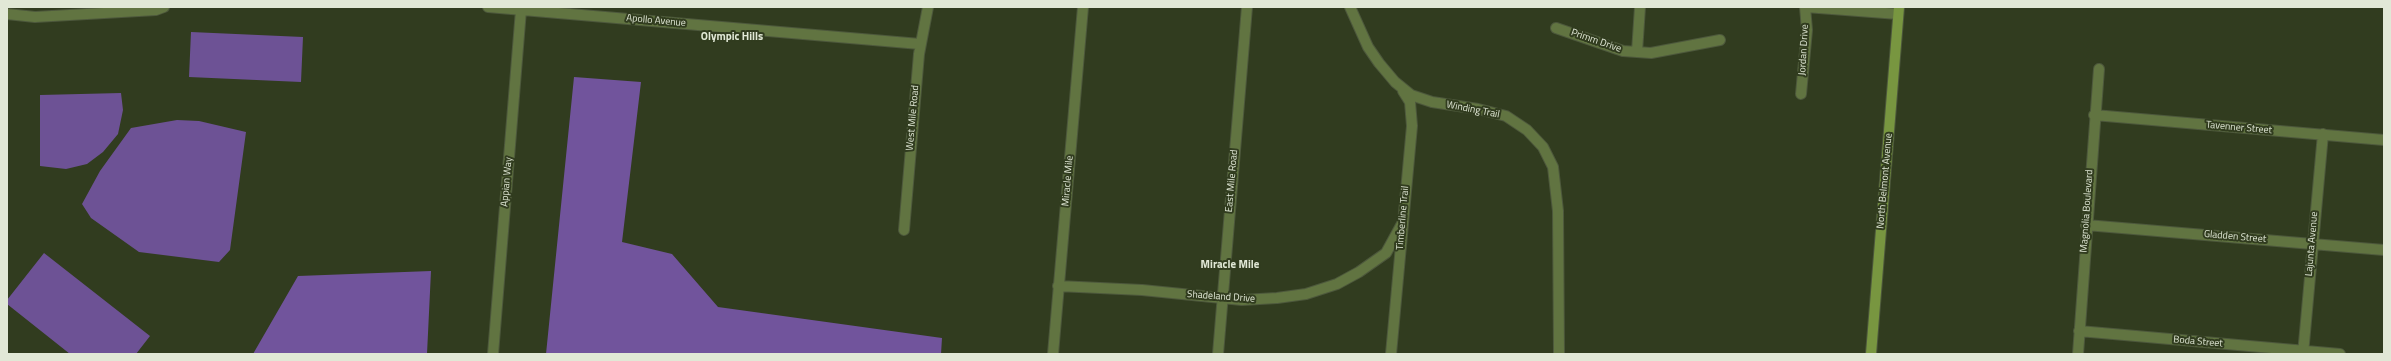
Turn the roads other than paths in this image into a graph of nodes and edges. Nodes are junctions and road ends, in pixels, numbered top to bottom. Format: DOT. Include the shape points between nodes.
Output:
graph roads {
  1 [pos="164,7"];
  2 [pos="488,7"];
  3 [pos="928,7"];
  4 [pos="1083,7"];
  5 [pos="1247,7"];
  6 [pos="1350,7"];
  7 [pos="1640,7"];
  8 [pos="1805,7"];
  9 [pos="521,10"];
  10 [pos="570,10"];
  11 [pos="1899,11"];
  12 [pos="7,14"];
  13 [pos="1556,28"];
  14 [pos="1720,40"];
  15 [pos="920,44"];
  16 [pos="1637,52"];
  17 [pos="2099,69"];
  18 [pos="1399,85"];
  19 [pos="1801,94"];
  20 [pos="2094,115"];
  21 [pos="2323,134"];
  22 [pos="2384,140"];
  23 [pos="1403,222"];
  24 [pos="2086,225"];
  25 [pos="904,230"];
  26 [pos="2312,243"];
  27 [pos="2384,250"];
  28 [pos="1058,286"];
  29 [pos="1222,298"];
  30 [pos="2079,332"];
  31 [pos="2304,352"];
  32 [pos="493,354"];
  33 [pos="1053,354"];
  34 [pos="1218,354"];
  35 [pos="1391,354"];
  36 [pos="1560,354"];
  37 [pos="1871,354"];
  38 [pos="2078,354"];
  39 [pos="2340,354"];
  1 -- 12 [label="street" via="156,10 35,17"];
  2 -- 9 [label="street, Apollo Avenue"];
  3 -- 15 [label="street, West Mile Road"];
  4 -- 28 [label="street, Miracle Mile"];
  5 -- 29 [label="street, East Mile Road"];
  6 -- 18 [label="street, Winding Trail" via="1368,47"];
  7 -- 16 [label="street, Primm Drive"];
  8 -- 11 [label="street"];
  8 -- 19 [label="street, Jordan Drive" via="1807,30"];
  9 -- 10 [label="street, Apollo Avenue"];
  9 -- 32 [label="street, Appian Way"];
  10 -- 15 [label="street, Apollo Avenue"];
  11 -- 37 [label="street, North Belmont Avenue"];
  13 -- 16 [label="street, Primm Drive" via="1623,51"];
  14 -- 16 [label="street, Primm Drive" via="1651,53"];
  15 -- 25 [label="street, West Mile Road"];
  17 -- 20 [label="street, Magnolia Boulevard"];
  18 -- 23 [label="street, Timberline Trail" via="1412,110"];
  18 -- 36 [label="street, Winding Trail" via="1420,99 1506,116 1527,130 1544,147 1553,168 1558,212"];
  20 -- 21 [label="street, Tavenner Street"];
  20 -- 24 [label="street, Magnolia Boulevard"];
  21 -- 22 [label="street, Tavenner Street"];
  21 -- 26 [label="street, Lajunta Avenue"];
  23 -- 29 [label="street, Shadeland Drive" via="1386,253 1337,284 1306,294 1277,298"];
  23 -- 35 [label="street, Timberline Trail"];
  24 -- 26 [label="street, Gladden Street"];
  24 -- 30 [label="street, Magnolia Boulevard"];
  26 -- 27 [label="street, Gladden Street"];
  26 -- 31 [label="street, Lajunta Avenue"];
  28 -- 29 [label="street, Shadeland Drive" via="1142,290"];
  28 -- 33 [label="street, Miracle Mile"];
  29 -- 34 [label="street, East Mile Road"];
  30 -- 31 [label="street, Boda Street"];
  30 -- 38 [label="street, Magnolia Boulevard"];
  31 -- 39 [label="street, Boda Street"];
}
